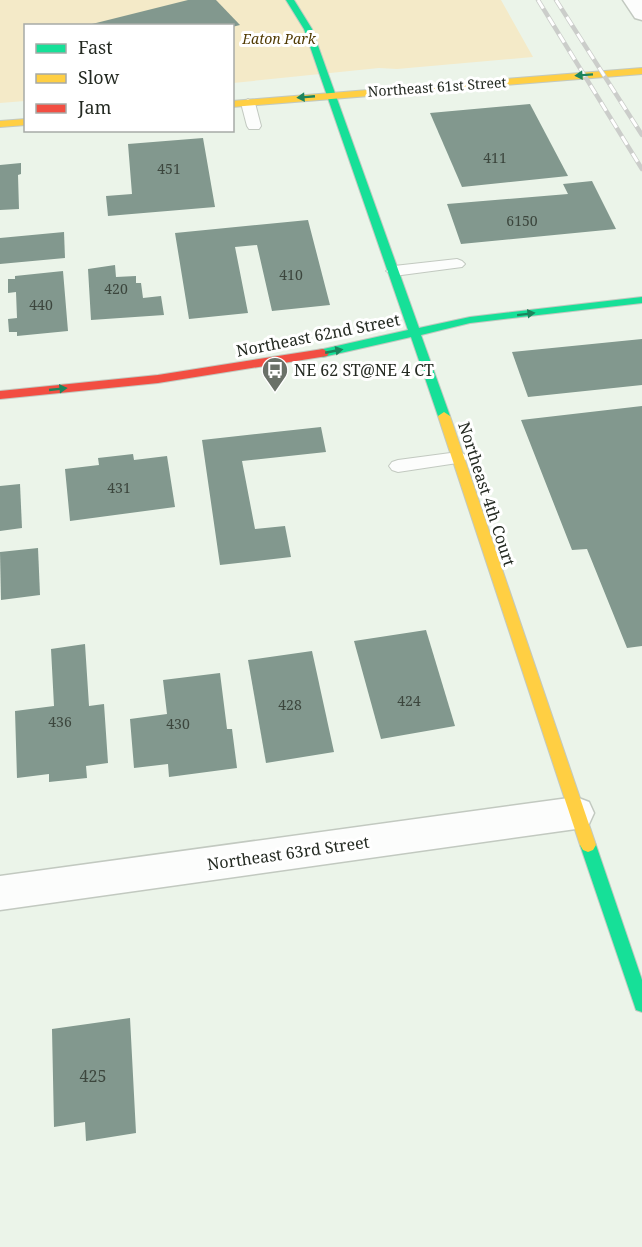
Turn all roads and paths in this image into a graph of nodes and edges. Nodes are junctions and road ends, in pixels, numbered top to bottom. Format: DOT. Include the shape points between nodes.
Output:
graph roads {
  1 [pos="290,0"];
  2 [pos="642,71"];
  3 [pos="332,95"];
  4 [pos="248,103"];
  5 [pos="234,104"];
  6 [pos="24,122"];
  7 [pos="0,124"];
  8 [pos="254,126"];
  9 [pos="457,264"];
  10 [pos="394,271"];
  11 [pos="642,300"];
  12 [pos="416,332"];
  13 [pos="0,395"];
  14 [pos="458,458"];
  15 [pos="398,466"];
  16 [pos="576,813"];
  17 [pos="0,893"];
  18 [pos="642,932"];
  19 [pos="618,936"];
  20 [pos="642,1004"];
  1 -- 3 [label="street, Northeast 4th Court" via="308,29"];
  2 -- 3 [label="street, Northeast 61st Street, one-way"];
  3 -- 4 [label="street, Northeast 61st Street, one-way"];
  3 -- 10 [label="street, Northeast 4th Court"];
  4 -- 5 [label="street, Northeast 61st Street"];
  4 -- 8 [label="lane"];
  6 -- 7 [label="street"];
  9 -- 10 [label="lane"];
  10 -- 12 [label="street, Northeast 4th Court"];
  12 -- 11 [label="street, Northeast 62nd Street, one-way" via="470,320"];
  13 -- 12 [label="street, Northeast 62nd Street, one-way" via="263,364"];
  12 -- 14 [label="street, Northeast 4th Court"];
  14 -- 15 [label="lane"];
  14 -- 16 [label="street, Northeast 4th Court"];
  16 -- 17 [label="street, Northeast 63rd Street"];
  16 -- 19 [label="street, Northeast 4th Court"];
  18 -- 19 [label="lane"];
  19 -- 20 [label="street, Northeast 4th Court"];
}
